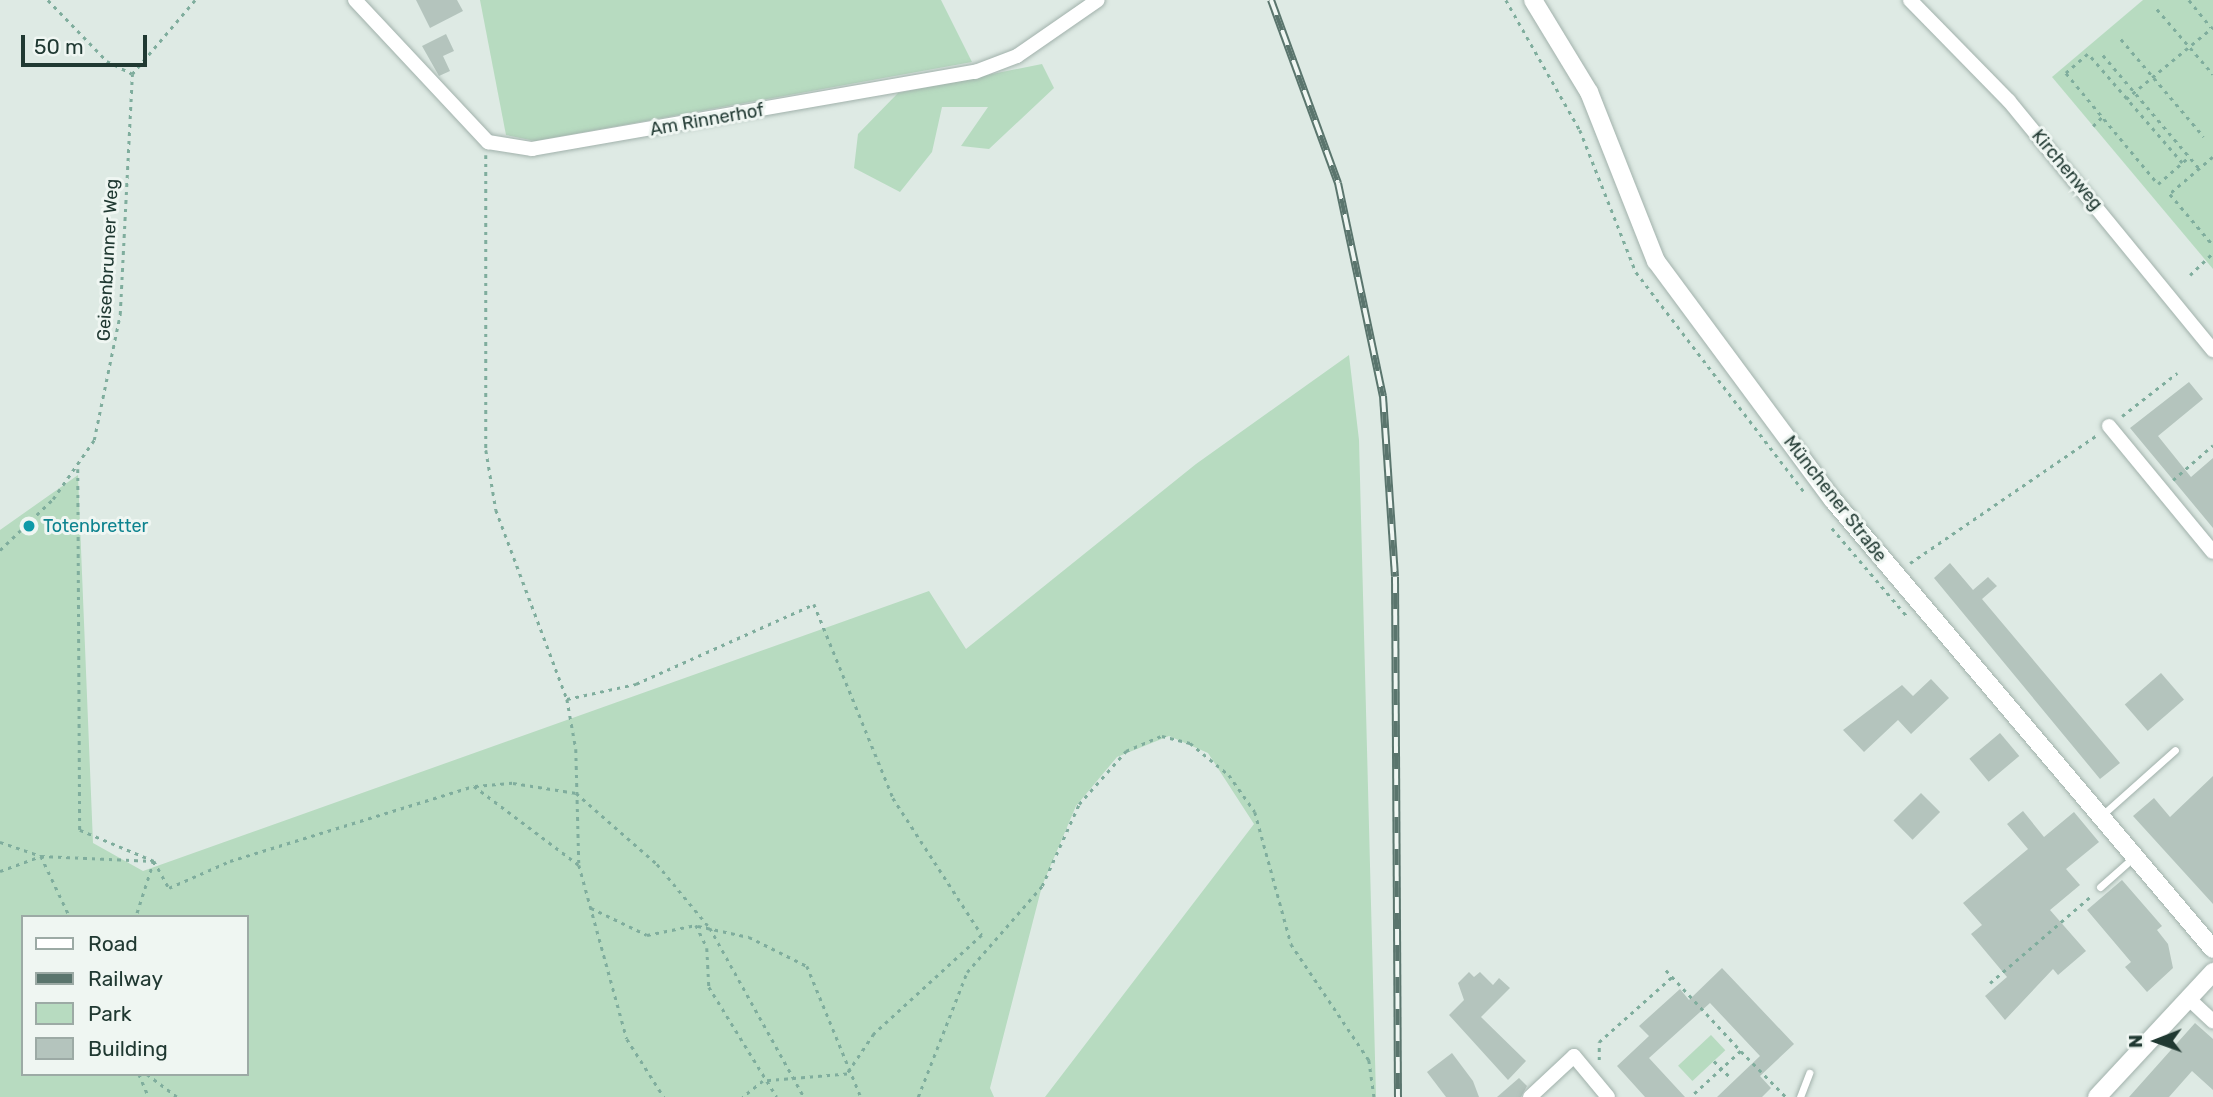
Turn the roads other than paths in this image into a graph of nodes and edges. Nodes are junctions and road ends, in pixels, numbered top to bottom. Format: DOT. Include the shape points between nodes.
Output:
graph roads {
  1 [pos="355,0"];
  2 [pos="1098,0"];
  3 [pos="1533,0"];
  4 [pos="1910,0"];
  5 [pos="2213,350"];
  6 [pos="2109,426"];
  7 [pos="2213,552"];
  8 [pos="2175,750"];
  9 [pos="2100,817"];
  10 [pos="2134,857"];
  11 [pos="2100,887"];
  12 [pos="2213,949"];
  13 [pos="2213,972"];
  14 [pos="2189,999"];
  15 [pos="2213,1021"];
  16 [pos="1809,1073"];
  17 [pos="1530,1097"];
  18 [pos="1608,1097"];
  19 [pos="1800,1097"];
  20 [pos="2097,1097"];
  1 -- 2 [label="street, Am Rinnerhof" via="488,142 532,149 975,72 1017,56"];
  3 -- 9 [label="street, Münchener Straße" via="1589,92 1656,261 1895,575"];
  4 -- 5 [label="street, Kirchenweg" via="2009,101"];
  6 -- 7 [label="street"];
  8 -- 9 [label="lane"];
  9 -- 10 [label="street, Münchener Straße"];
  10 -- 11 [label="lane"];
  10 -- 12 [label="street, Münchener Straße"];
  13 -- 14 [label="street"];
  14 -- 15 [label="street"];
  14 -- 20 [label="street"];
  16 -- 19 [label="lane"];
  17 -- 18 [label="street" via="1574,1056"];
}
